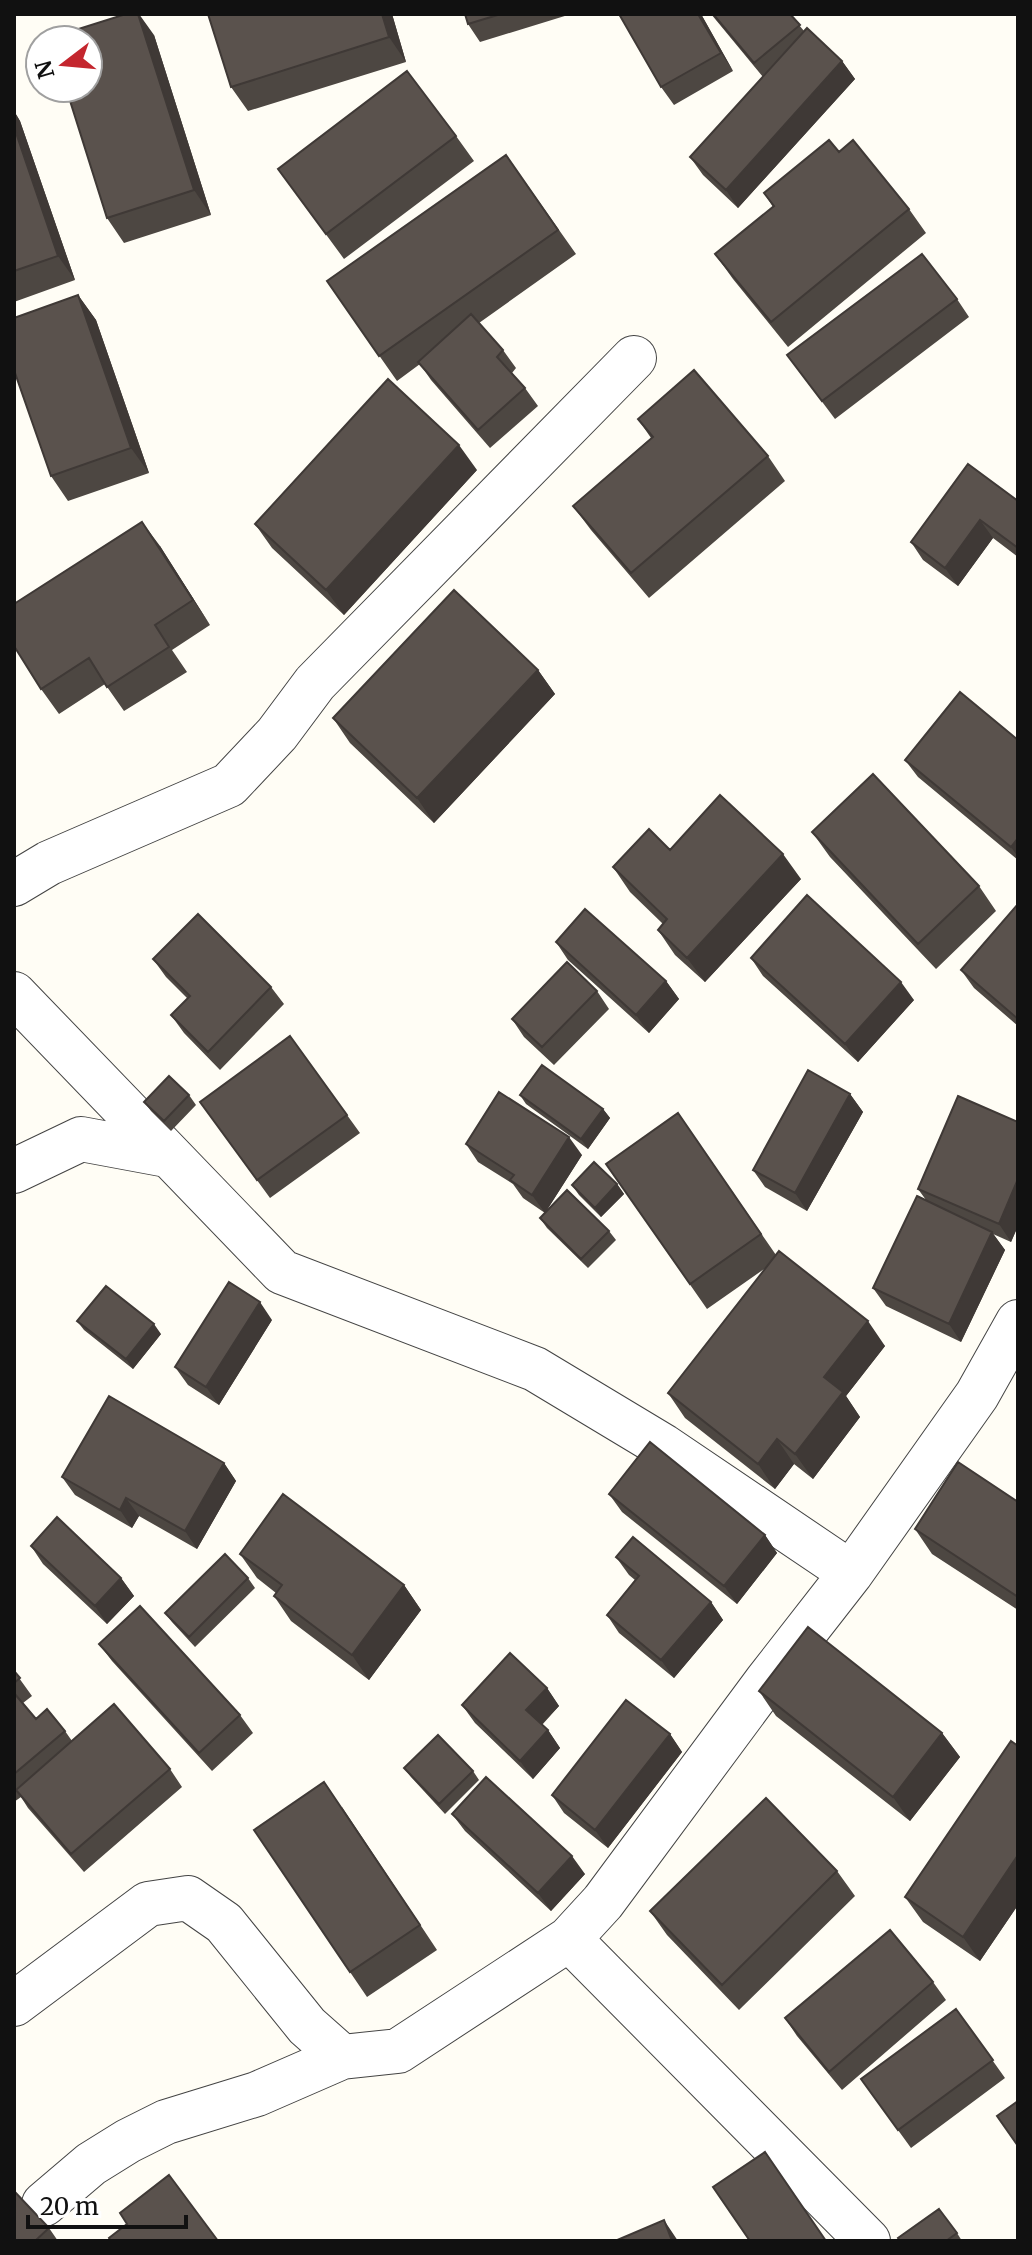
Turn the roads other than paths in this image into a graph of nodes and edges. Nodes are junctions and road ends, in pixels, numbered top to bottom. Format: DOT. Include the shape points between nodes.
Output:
graph roads {
  1 [pos="634,358"];
  2 [pos="14,884"];
  3 [pos="14,994"];
  4 [pos="167,1155"];
  5 [pos="14,1171"];
  6 [pos="1018,1322"];
  7 [pos="851,1573"];
  8 [pos="569,1939"];
  9 [pos="14,2004"];
  10 [pos="342,2057"];
  11 [pos="44,2204"];
  12 [pos="868,2241"];
  1 -- 2 [label="street" via="315,683 229,785 49,863"];
  3 -- 4 [label="street"];
  4 -- 5 [label="street" via="81,1139"];
  4 -- 7 [label="street" via="282,1272 535,1369 663,1446"];
  6 -- 7 [label="street" via="977,1395"];
  7 -- 8 [label="street" via="603,1902"];
  8 -- 10 [label="street" via="398,2051"];
  8 -- 12 [label="street"];
  9 -- 10 [label="street" via="148,1904 188,1898 224,1923 307,2026"];
  10 -- 11 [label="street" via="257,2094 166,2122 91,2164"];
}
